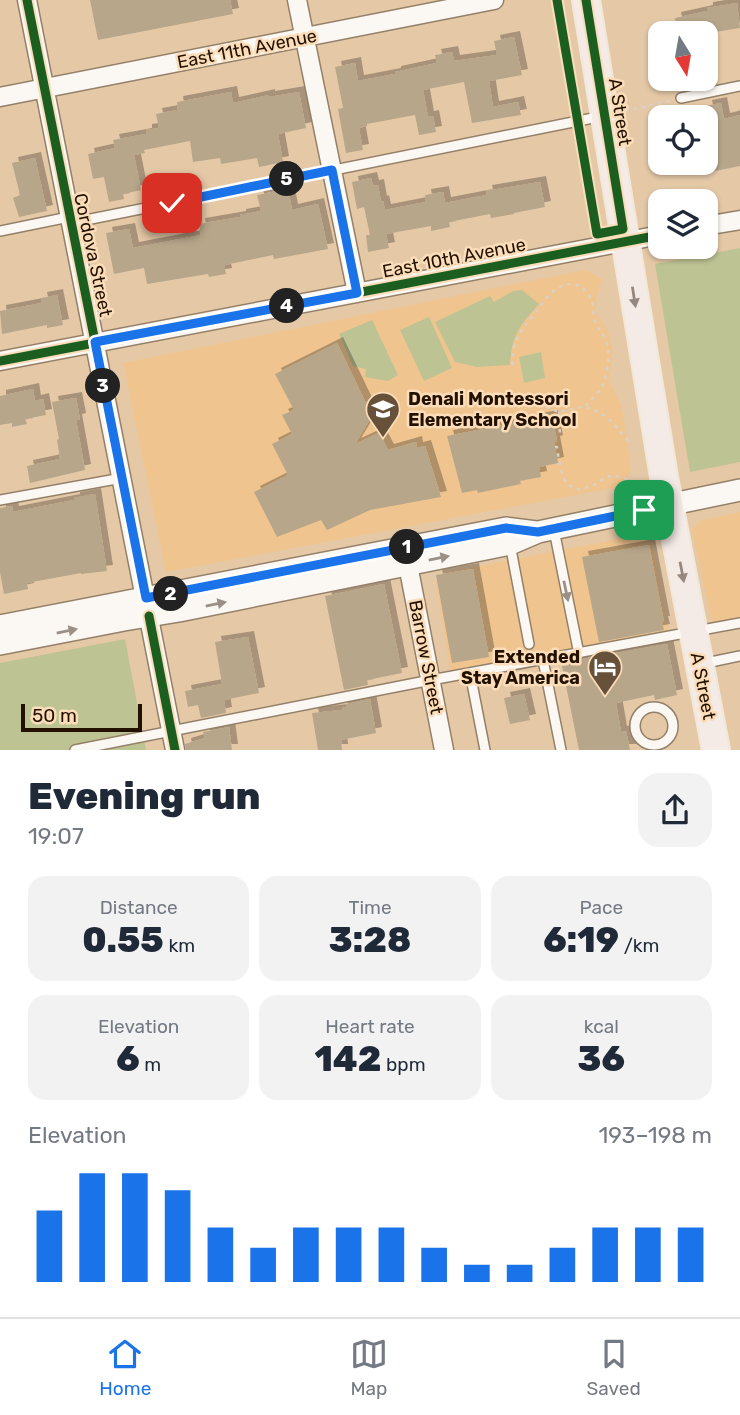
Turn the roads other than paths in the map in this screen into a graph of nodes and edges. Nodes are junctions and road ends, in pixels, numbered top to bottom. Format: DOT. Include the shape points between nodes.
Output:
graph roads {
  1 [pos="27,0"];
  2 [pos="297,0"];
  3 [pos="494,0"];
  4 [pos="586,0"];
  5 [pos="432,6"];
  6 [pos="305,38"];
  7 [pos="740,86"];
  8 [pos="44,90"];
  9 [pos="0,97"];
  10 [pos="681,98"];
  11 [pos="604,116"];
  12 [pos="332,170"];
  13 [pos="70,220"];
  14 [pos="740,220"];
  15 [pos="718,224"];
  16 [pos="0,231"];
  17 [pos="648,237"];
  18 [pos="625,242"];
  19 [pos="357,293"];
  20 [pos="95,342"];
  21 [pos="0,361"];
  22 [pos="122,478"];
  23 [pos="740,490"];
  24 [pos="0,500"];
  25 [pos="669,505"];
  26 [pos="546,530"];
  27 [pos="510,544"];
  28 [pos="408,565"];
  29 [pos="148,607"];
  30 [pos="740,623"];
  31 [pos="0,626"];
  32 [pos="693,632"];
  33 [pos="0,644"];
  34 [pos="529,644"];
  35 [pos="579,654"];
  36 [pos="740,656"];
  37 [pos="543,660"];
  38 [pos="699,664"];
  39 [pos="470,673"];
  40 [pos="430,680"];
  41 [pos="171,731"];
  42 [pos="660,747"];
  43 [pos="75,750"];
  44 [pos="175,750"];
  45 [pos="444,750"];
  46 [pos="485,750"];
  47 [pos="561,750"];
  48 [pos="716,750"];
  1 -- 8 [label="street, Cordova Street"];
  2 -- 6 [label="street"];
  3 -- 5 [label="street, East 11th Avenue"];
  4 -- 11 [label="main road, A Street"];
  5 -- 6 [label="street, East 11th Avenue"];
  6 -- 8 [label="street, East 11th Avenue"];
  6 -- 12 [label="street"];
  7 -- 10 [label="lane"];
  8 -- 9 [label="street, East 11th Avenue"];
  8 -- 13 [label="street, Cordova Street"];
  11 -- 12 [label="lane"];
  11 -- 18 [label="main road, A Street"];
  12 -- 13 [label="lane"];
  12 -- 19 [label="street"];
  13 -- 16 [label="lane"];
  13 -- 20 [label="street, Cordova Street"];
  14 -- 15 [label="street"];
  17 -- 18 [label="street, East 10th Avenue"];
  18 -- 19 [label="street, East 10th Avenue"];
  18 -- 25 [label="main road, A Street, one-way"];
  19 -- 20 [label="street, East 10th Avenue"];
  20 -- 21 [label="street, East 10th Avenue"];
  20 -- 22 [label="street, Cordova Street"];
  22 -- 24 [label="lane"];
  22 -- 29 [label="street, Cordova Street"];
  23 -- 25 [label="street"];
  25 -- 26 [label="street"];
  25 -- 32 [label="main road, A Street, one-way"];
  26 -- 27 [label="street"];
  26 -- 29 [label="street" via="506,528"];
  26 -- 35 [label="lane, one-way"];
  28 -- 27 [label="street, one-way"];
  27 -- 34 [label="lane"];
  29 -- 28 [label="street, one-way"];
  28 -- 40 [label="street, Barrow Street"];
  29 -- 31 [label="street"];
  33 -- 29 [label="street, one-way"];
  29 -- 41 [label="street, Cordova Street"];
  30 -- 32 [label="lane"];
  32 -- 35 [label="lane"];
  32 -- 38 [label="main road, A Street"];
  35 -- 37 [label="lane"];
  36 -- 38 [label="lane"];
  37 -- 39 [label="lane"];
  37 -- 47 [label="lane"];
  38 -- 48 [label="main road, A Street"];
  39 -- 40 [label="lane"];
  39 -- 46 [label="lane"];
  40 -- 41 [label="lane"];
  40 -- 45 [label="street, Barrow Street"];
  41 -- 43 [label="lane"];
  41 -- 44 [label="street, Cordova Street"];
  42 -- 42 [label="lane" via="672,732 672,720 664,710 653,708 641,713 636,728 643,742"];
}
